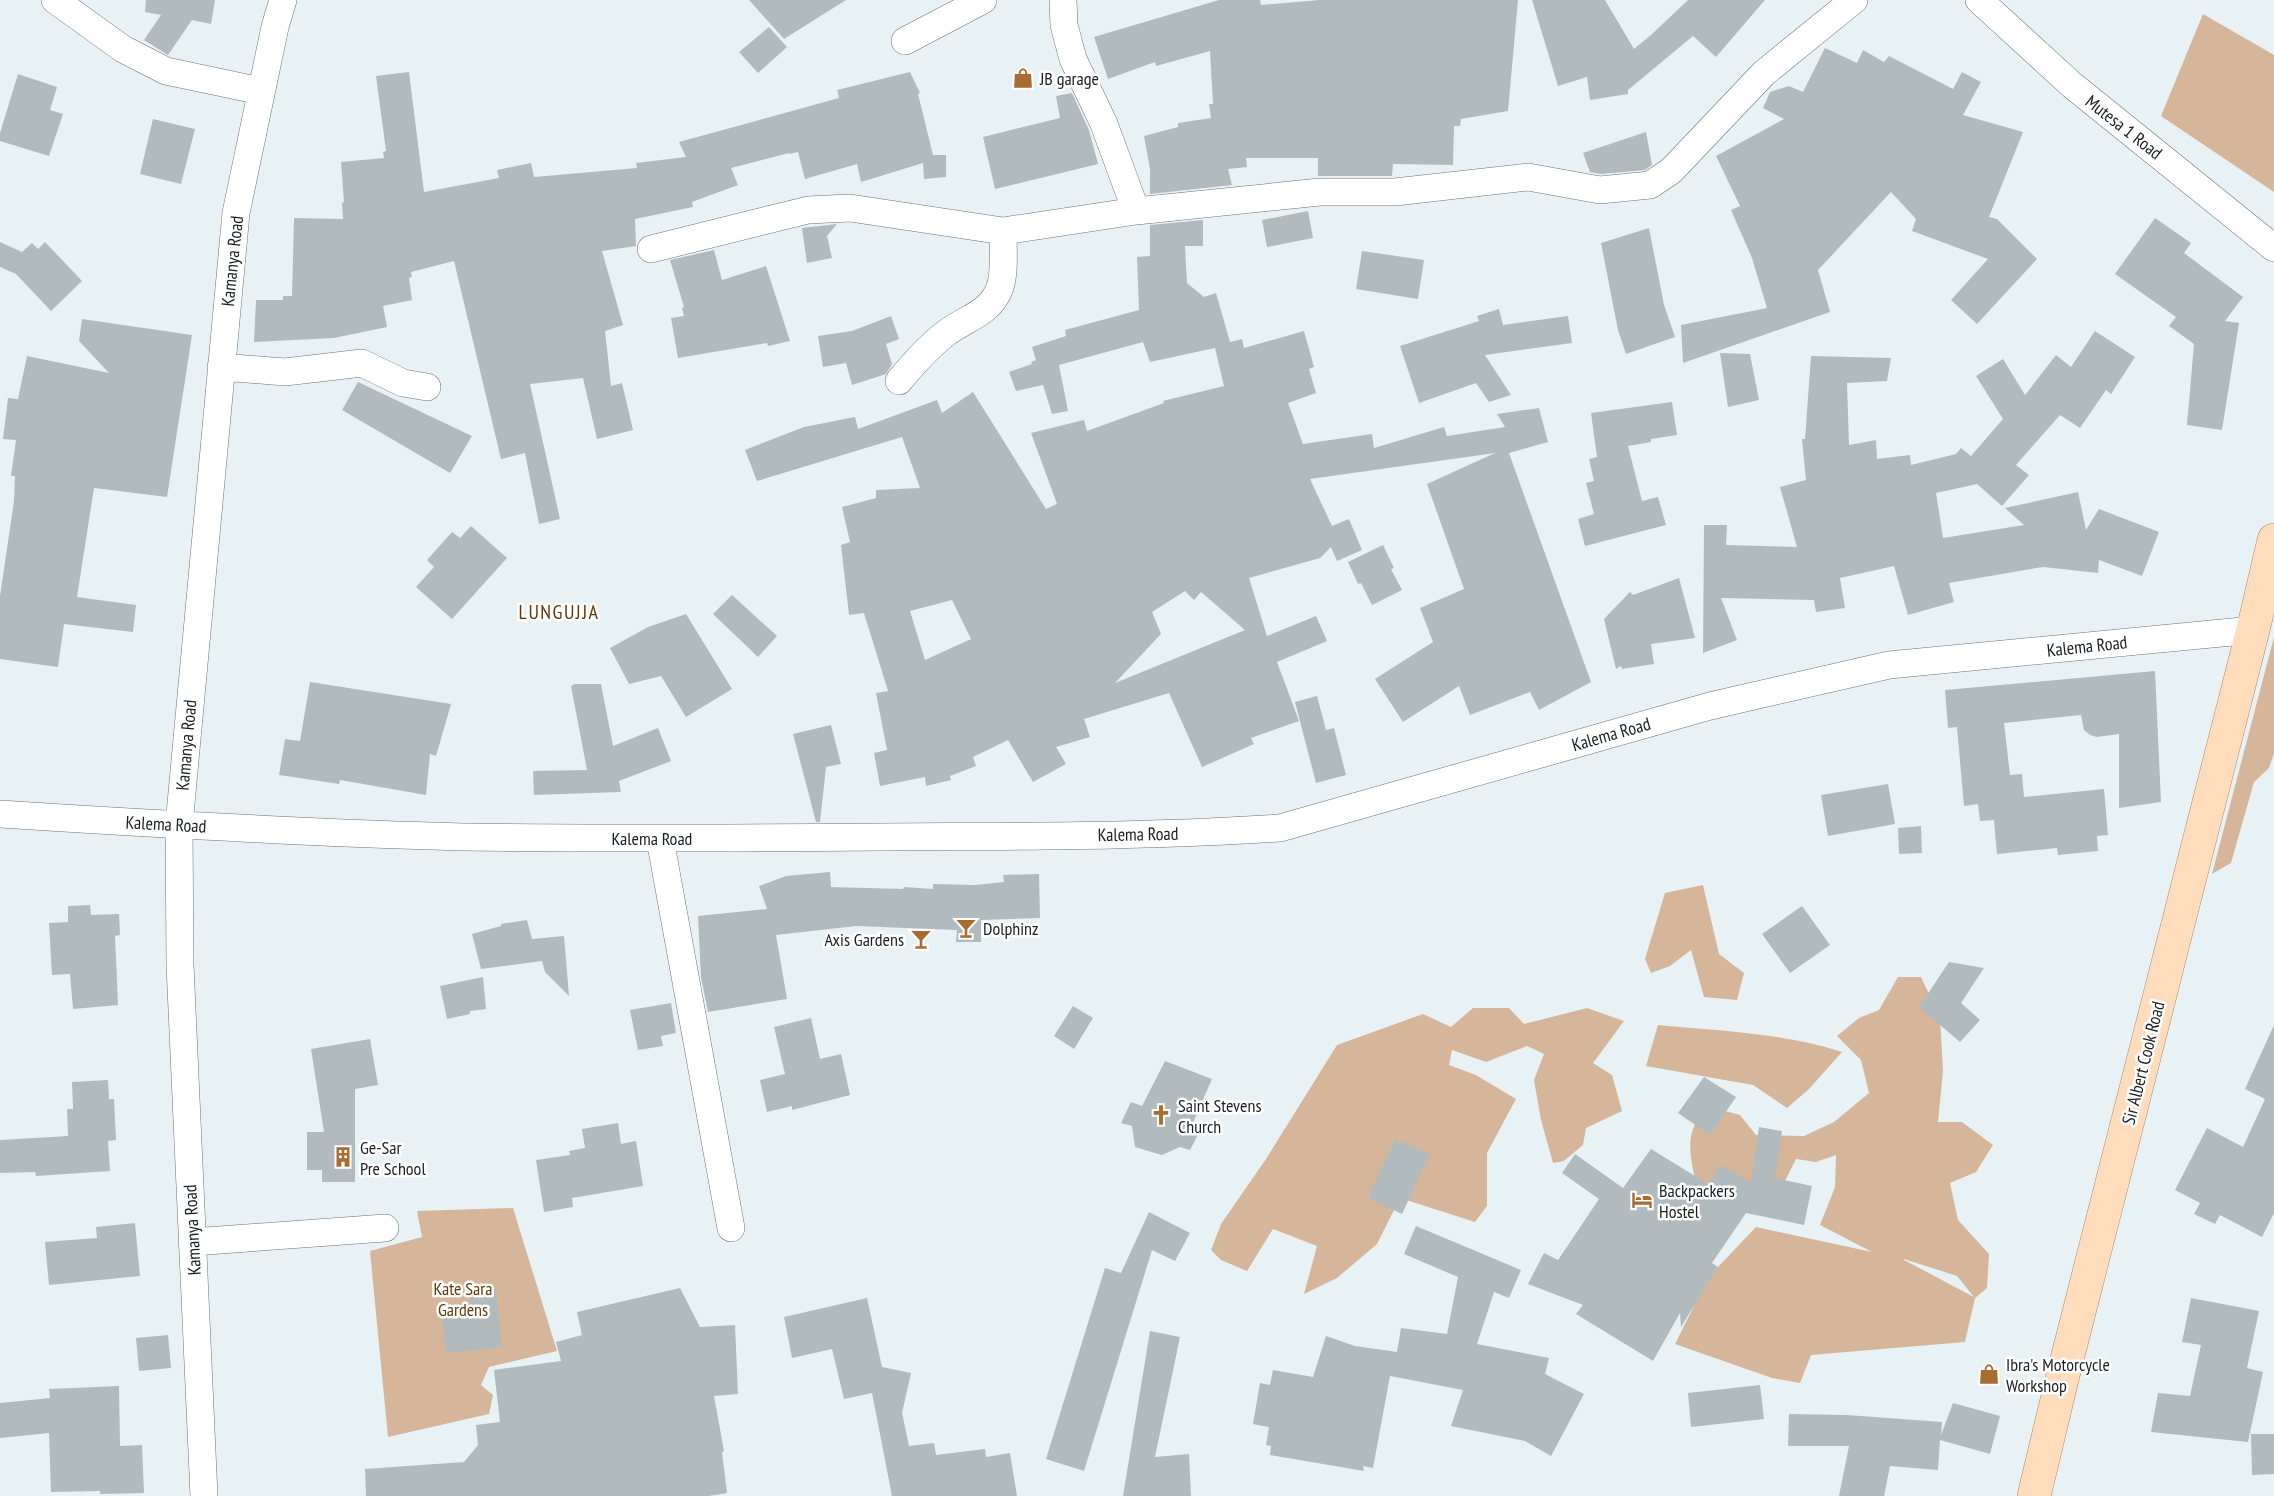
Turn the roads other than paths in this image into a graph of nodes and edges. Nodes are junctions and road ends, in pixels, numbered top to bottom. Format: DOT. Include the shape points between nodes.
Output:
graph roads {
  1 [pos="55,0"];
  2 [pos="284,0"];
  3 [pos="983,0"];
  4 [pos="1063,0"];
  5 [pos="1854,0"];
  6 [pos="1978,0"];
  7 [pos="905,41"];
  8 [pos="261,91"];
  9 [pos="1136,211"];
  10 [pos="1003,231"];
  11 [pos="2274,248"];
  12 [pos="651,249"];
  13 [pos="221,367"];
  14 [pos="898,381"];
  15 [pos="427,387"];
  16 [pos="2274,540"];
  17 [pos="2253,630"];
  18 [pos="0,814"];
  19 [pos="178,825"];
  20 [pos="660,839"];
  21 [pos="385,1228"];
  22 [pos="731,1228"];
  23 [pos="192,1242"];
  24 [pos="204,1496"];
  25 [pos="2034,1496"];
  1 -- 8 [label="street" via="123,50 166,71"];
  2 -- 8 [label="street, Kamanya Road"];
  3 -- 7 [label="street"];
  4 -- 9 [label="street" via="1064,25 1073,59 1104,124"];
  5 -- 9 [label="street" via="1764,73 1671,171 1650,185 1600,190 1528,177 1395,192 1320,192"];
  6 -- 11 [label="street, Mutesa 1 Road" via="2072,85"];
  8 -- 13 [label="street, Kamanya Road" via="236,213"];
  9 -- 10 [label="street"];
  10 -- 12 [label="street" via="850,208 808,210"];
  10 -- 14 [label="street" via="1001,285 994,300 983,312 947,332"];
  13 -- 15 [label="street" via="285,372 362,363 403,383"];
  13 -- 19 [label="street, Kamanya Road"];
  16 -- 17 [label="main road, Sir Albert Cook Road"];
  17 -- 20 [label="street, Kalema Road" via="1889,665 1710,706 1280,828"];
  17 -- 25 [label="main road, Sir Albert Cook Road"];
  18 -- 19 [label="street, Kalema Road"];
  19 -- 20 [label="street, Kalema Road" via="461,837"];
  19 -- 23 [label="street, Kamanya Road"];
  20 -- 22 [label="street"];
  21 -- 23 [label="street"];
  23 -- 24 [label="street, Kamanya Road"];
}
